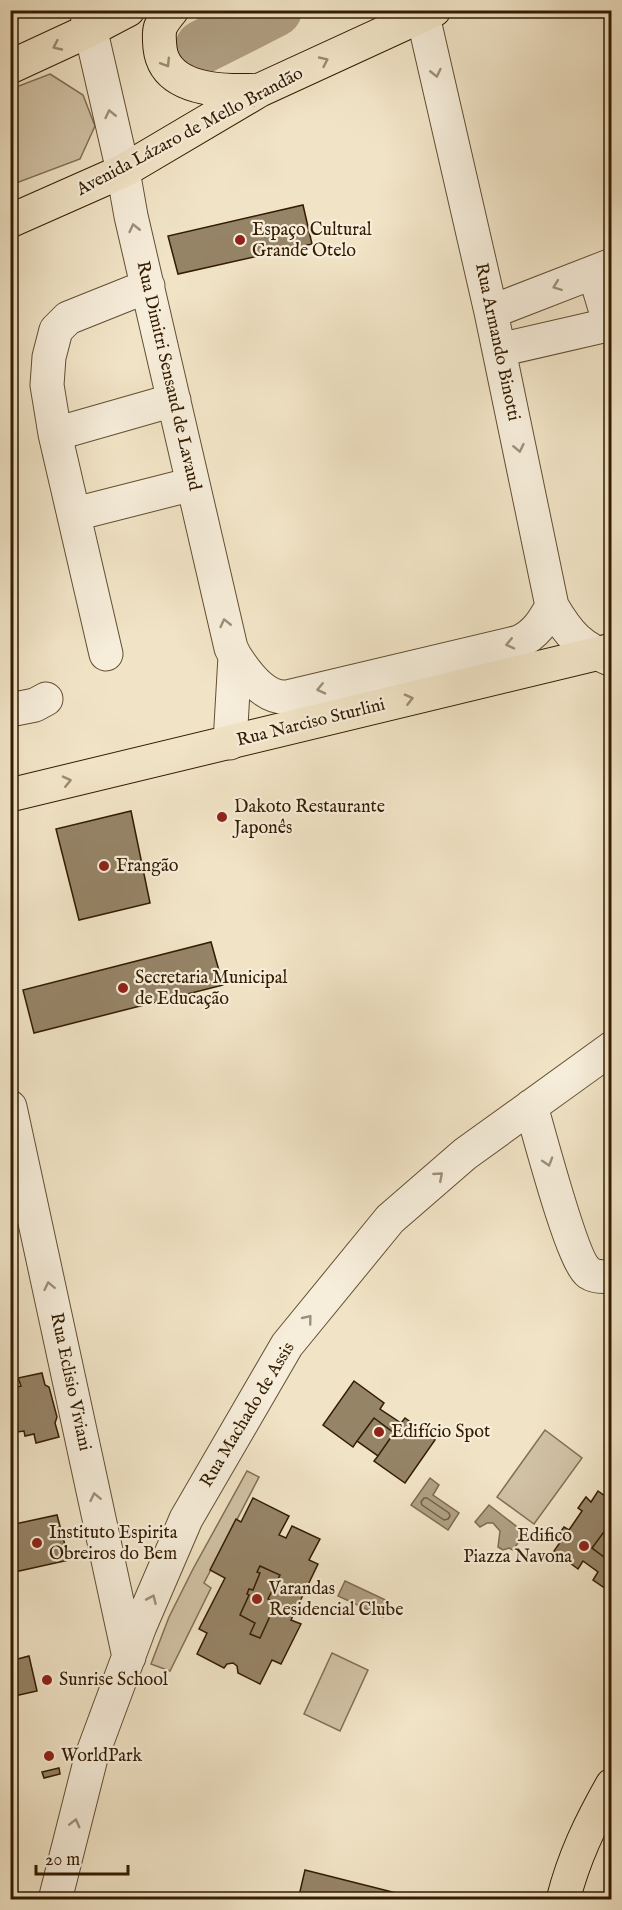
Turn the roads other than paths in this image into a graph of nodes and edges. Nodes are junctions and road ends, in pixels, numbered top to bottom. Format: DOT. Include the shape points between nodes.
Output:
graph roads {
  1 [pos="128,10"];
  2 [pos="172,10"];
  3 [pos="429,13"];
  4 [pos="88,20"];
  5 [pos="10,67"];
  6 [pos="260,90"];
  7 [pos="123,171"];
  8 [pos="10,221"];
  9 [pos="603,268"];
  10 [pos="148,286"];
  11 [pos="491,312"];
  12 [pos="611,324"];
  13 [pos="499,350"];
  14 [pos="174,400"];
  15 [pos="55,434"];
  16 [pos="193,484"];
  17 [pos="75,514"];
  18 [pos="552,606"];
  19 [pos="106,654"];
  20 [pos="606,654"];
  21 [pos="235,656"];
  22 [pos="46,699"];
  23 [pos="10,710"];
  24 [pos="230,743"];
  25 [pos="10,795"];
  26 [pos="612,1048"];
  27 [pos="531,1106"];
  28 [pos="10,1107"];
  29 [pos="612,1276"];
  30 [pos="129,1657"];
  31 [pos="612,1785"];
  32 [pos="55,1899"];
  33 [pos="562,1899"];
  1 -- 4 [label="main road"];
  2 -- 6 [label="main road, one-way" via="160,25 159,40 161,58 176,77 214,89"];
  6 -- 3 [label="main road, Avenida Lázaro de Mello Brandão, one-way"];
  3 -- 11 [label="street, Rua Armando Binotti, one-way"];
  4 -- 5 [label="main road, one-way"];
  7 -- 4 [label="street, Rua Dimitri Sensaud de Lavaud, one-way"];
  6 -- 7 [label="main road, Avenida Lázaro de Mello Brandão"];
  7 -- 8 [label="main road, Avenida Lázaro de Mello Brandão"];
  10 -- 7 [label="street, Rua Dimitri Sensaud de Lavaud, one-way"];
  9 -- 11 [label="street, one-way"];
  9 -- 12 [label="street"];
  10 -- 14 [label="street, Rua Dimitri Sensaud de Lavaud"];
  10 -- 15 [label="street" via="68,318 56,330 47,385"];
  11 -- 13 [label="street, Rua Armando Binotti"];
  12 -- 13 [label="street"];
  13 -- 18 [label="street, Rua Armando Binotti, one-way"];
  14 -- 15 [label="street"];
  14 -- 16 [label="street, Rua Dimitri Sensaud de Lavaud"];
  15 -- 17 [label="street"];
  16 -- 17 [label="street"];
  21 -- 16 [label="street, Rua Dimitri Sensaud de Lavaud, one-way"];
  17 -- 19 [label="street"];
  18 -- 20 [label="street, Rua Armando Binotti" via="572,637"];
  18 -- 21 [label="street, Rua Narciso Sturlini, one-way" via="540,627 519,642 287,697 262,688"];
  24 -- 20 [label="main road, Rua Narciso Sturlini, one-way"];
  21 -- 24 [label="street, Rua Dimitri Sensaud de Lavaud"];
  22 -- 23 [label="street"];
  25 -- 24 [label="main road, Rua Narciso Sturlini, one-way"];
  26 -- 27 [label="street, Rua Machado de Assis"];
  27 -- 29 [label="street, one-way" via="575,1250 589,1273"];
  30 -- 27 [label="street, Rua Machado de Assis, one-way" via="186,1519 287,1345 390,1219 465,1154"];
  30 -- 28 [label="street, Rua Eclisio Viviani, one-way"];
  32 -- 30 [label="street, Rua Machado de Assis, one-way" via="91,1758"];
  31 -- 33 [label="main road" via="571,1867"];
}
